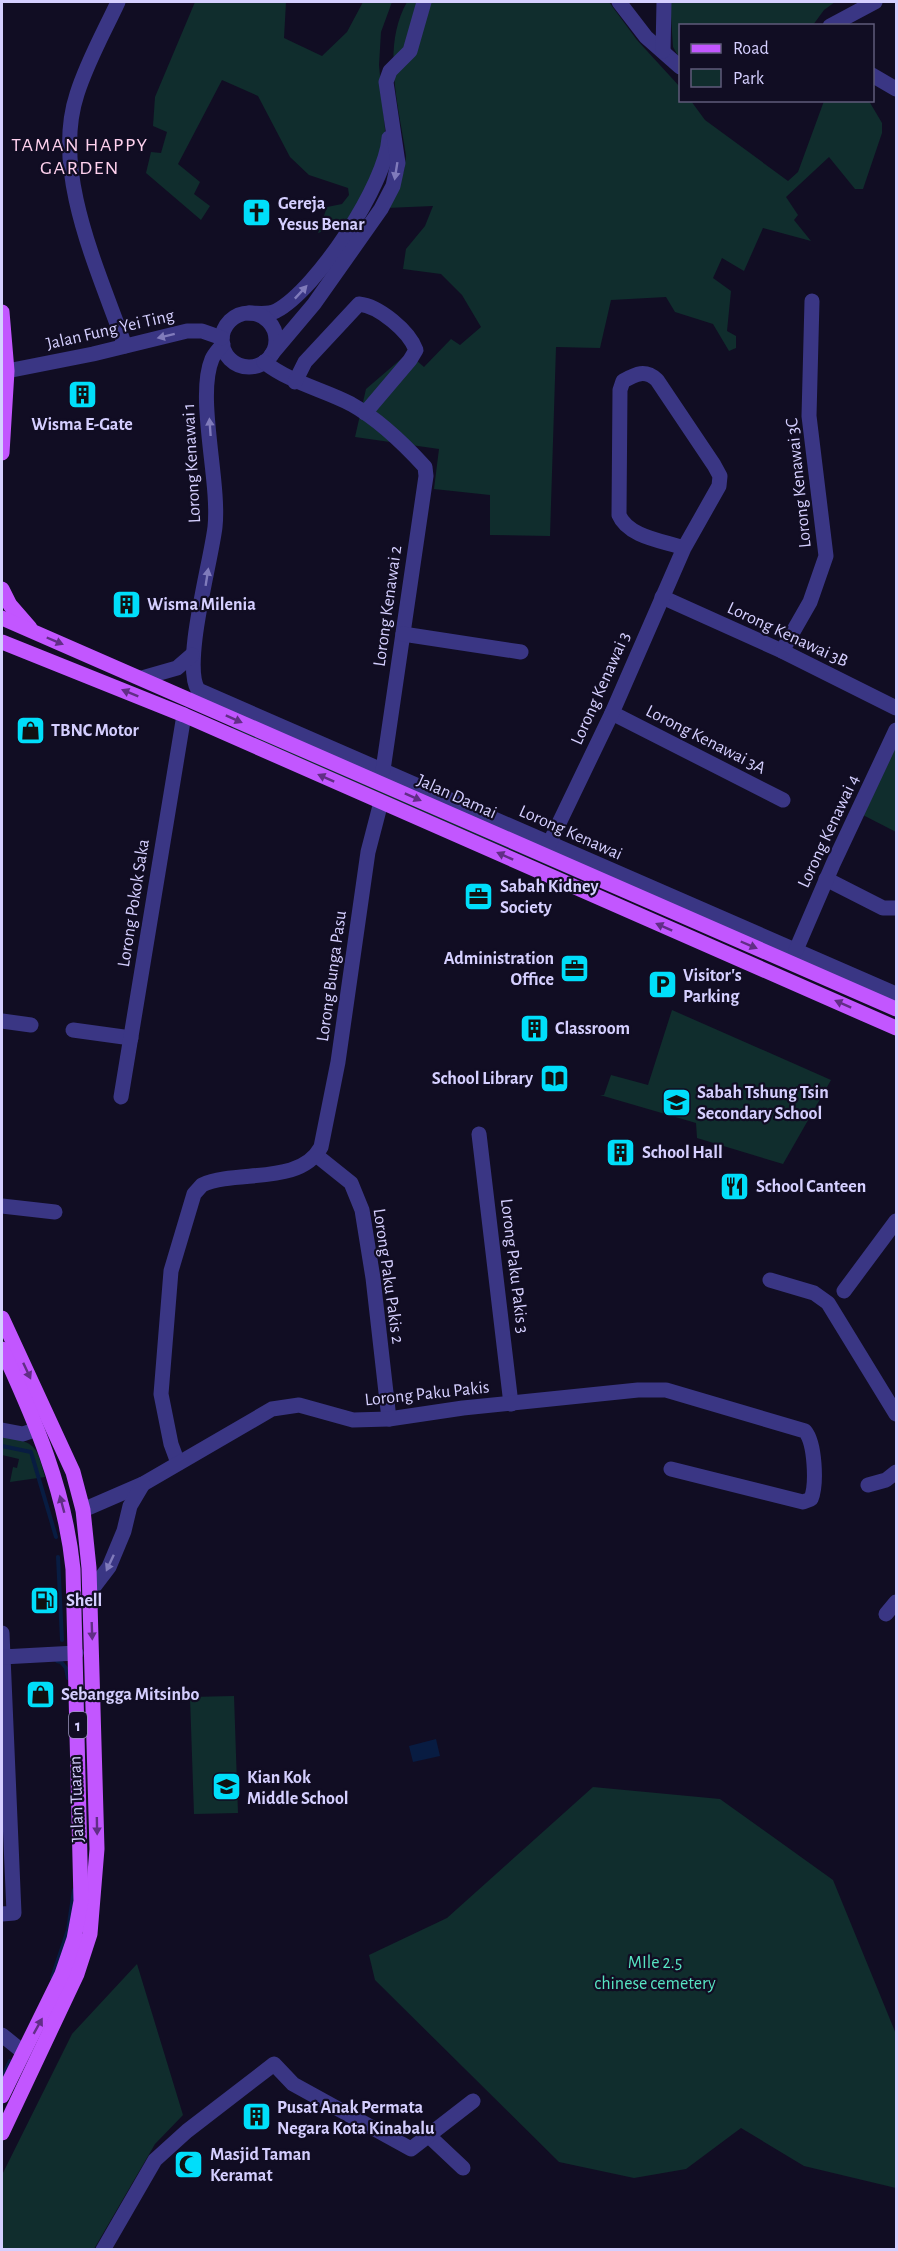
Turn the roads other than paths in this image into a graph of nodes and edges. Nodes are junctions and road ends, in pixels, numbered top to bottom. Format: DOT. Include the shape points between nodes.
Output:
graph roads {
  1 [pos="118,2"];
  2 [pos="424,2"];
  3 [pos="619,2"];
  4 [pos="663,2"];
  5 [pos="875,2"];
  6 [pos="834,24"];
  7 [pos="663,51"];
  8 [pos="679,65"];
  9 [pos="874,76"];
  10 [pos="897,89"];
  11 [pos="390,114"];
  12 [pos="373,189"];
  13 [pos="388,196"];
  14 [pos="812,301"];
  15 [pos="2,312"];
  16 [pos="249,313"];
  17 [pos="223,341"];
  18 [pos="125,346"];
  19 [pos="267,359"];
  20 [pos="4,369"];
  21 [pos="295,382"];
  22 [pos="365,413"];
  23 [pos="2,453"];
  24 [pos="684,548"];
  25 [pos="2,589"];
  26 [pos="662,597"];
  27 [pos="2,618"];
  28 [pos="34,633"];
  29 [pos="403,634"];
  30 [pos="2,642"];
  31 [pos="2,649"];
  32 [pos="783,651"];
  33 [pos="25,652"];
  34 [pos="521,652"];
  35 [pos="192,655"];
  36 [pos="142,678"];
  37 [pos="897,708"];
  38 [pos="612,713"];
  39 [pos="184,715"];
  40 [pos="897,730"];
  41 [pos="383,770"];
  42 [pos="783,800"];
  43 [pos="381,802"];
  44 [pos="549,844"];
  45 [pos="826,879"];
  46 [pos="897,908"];
  47 [pos="796,950"];
  48 [pos="897,994"];
  49 [pos="897,1009"];
  50 [pos="2,1021"];
  51 [pos="31,1025"];
  52 [pos="897,1028"];
  53 [pos="73,1030"];
  54 [pos="131,1038"];
  55 [pos="121,1097"];
  56 [pos="479,1134"];
  57 [pos="316,1155"];
  58 [pos="2,1206"];
  59 [pos="55,1212"];
  60 [pos="897,1221"];
  61 [pos="770,1280"];
  62 [pos="844,1291"];
  63 [pos="2,1318"];
  64 [pos="2,1349"];
  65 [pos="511,1404"];
  66 [pos="897,1414"];
  67 [pos="388,1419"];
  68 [pos="37,1429"];
  69 [pos="2,1430"];
  70 [pos="178,1463"];
  71 [pos="671,1469"];
  72 [pos="897,1472"];
  73 [pos="142,1484"];
  74 [pos="868,1485"];
  75 [pos="103,1501"];
  76 [pos="82,1510"];
  77 [pos="124,1531"];
  78 [pos="90,1592"];
  79 [pos="74,1615"];
  80 [pos="2,1634"];
  81 [pos="76,1653"];
  82 [pos="2,1657"];
  83 [pos="2,1914"];
  84 [pos="2,2035"];
  85 [pos="23,2052"];
  86 [pos="2,2096"];
  87 [pos="472,2101"];
  88 [pos="2,2133"];
  89 [pos="429,2136"];
  90 [pos="463,2168"];
  91 [pos="103,2250"];
  1 -- 18 [label="street" via="76,95 69,160 86,230"];
  2 -- 11 [label="street" via="410,51 390,71 386,82"];
  3 -- 7 [label="street" via="646,37"];
  4 -- 7 [label="street"];
  5 -- 6 [label="street"];
  7 -- 8 [label="street"];
  9 -- 10 [label="street"];
  11 -- 12 [label="street" via="388,146"];
  11 -- 13 [label="street, one-way" via="398,163"];
  12 -- 13 [label="street"];
  16 -- 12 [label="street, one-way" via="269,313 292,301 348,231"];
  13 -- 19 [label="street" via="308,313"];
  14 -- 32 [label="street, Lorong Kenawai 3C" via="809,416 826,556 810,602"];
  15 -- 20 [label="main road"];
  16 -- 17 [label="street" via="228,323"];
  16 -- 19 [label="street" via="258,314 271,324 276,339"];
  17 -- 18 [label="street, Jalan Fung Yei Ting, one-way" via="202,331 187,331"];
  17 -- 19 [label="street" via="226,352 238,364 247,366"];
  35 -- 17 [label="street, Lorong Kenawai 1, one-way" via="215,526 216,485 207,384 212,358"];
  18 -- 20 [label="street, Jalan Fung Yei Ting"];
  19 -- 21 [label="street"];
  20 -- 23 [label="main road"];
  21 -- 22 [label="street"];
  21 -- 22 [label="street" via="305,362 359,304 370,305 412,338 416,350"];
  22 -- 29 [label="street, Lorong Kenawai 2" via="425,467"];
  24 -- 24 [label="street, Lorong Kenawai 3" via="714,499 720,476 657,380 640,373 623,381 620,390 619,515 623,525 636,532"];
  24 -- 26 [label="street, Lorong Kenawai 3"];
  25 -- 28 [label="main road"];
  26 -- 32 [label="street, Lorong Kenawai 3B"];
  26 -- 38 [label="street, Lorong Kenawai 3"];
  27 -- 28 [label="main road, Jalan Damai"];
  28 -- 36 [label="main road, Jalan Damai, one-way"];
  29 -- 34 [label="street"];
  29 -- 41 [label="street, Lorong Kenawai 2"];
  30 -- 33 [label="main road, Jalan Damai"];
  31 -- 33 [label="main road"];
  32 -- 37 [label="street, Lorong Kenawai 3B"];
  39 -- 33 [label="main road, Jalan Damai, one-way"];
  35 -- 36 [label="street" via="177,668"];
  35 -- 41 [label="street, Lorong Kenawai" via="198,690"];
  36 -- 49 [label="main road, Jalan Damai, one-way"];
  38 -- 42 [label="street, Lorong Kenawai 3A"];
  38 -- 44 [label="street, Lorong Kenawai 3"];
  43 -- 39 [label="main road, Jalan Damai, one-way"];
  39 -- 54 [label="street, Lorong Pokok Saka"];
  40 -- 45 [label="street, Lorong Kenawai 4"];
  41 -- 44 [label="street, Lorong Kenawai"];
  52 -- 43 [label="main road, Jalan Damai, one-way"];
  43 -- 57 [label="street, Lorong Bunga Pasu" via="368,852 327,1127"];
  44 -- 47 [label="street, Lorong Kenawai"];
  45 -- 46 [label="street" via="883,908"];
  45 -- 47 [label="street, Lorong Kenawai 4"];
  47 -- 48 [label="street, Lorong Kenawai"];
  50 -- 51 [label="street"];
  53 -- 54 [label="street"];
  54 -- 55 [label="street, Lorong Pokok Saka"];
  56 -- 65 [label="street, Lorong Paku Pakis 3"];
  57 -- 67 [label="street, Lorong Paku Pakis 2" via="351,1183 362,1210"];
  57 -- 70 [label="street" via="297,1168 209,1181 194,1194 171,1271 160,1394"];
  58 -- 59 [label="street"];
  60 -- 62 [label="street"];
  61 -- 66 [label="street" via="814,1293 828,1303"];
  63 -- 76 [label="main road, Jalan Tuaran / 1, one-way" via="73,1472"];
  64 -- 68 [label="main road, Jalan Tuaran / 1"];
  65 -- 67 [label="street, Lorong Paku Pakis"];
  65 -- 71 [label="street, Lorong Paku Pakis" via="666,1390 805,1431 811,1439 814,1491 811,1499 803,1502"];
  67 -- 70 [label="street, Lorong Paku Pakis" via="353,1420 299,1405 272,1409"];
  68 -- 69 [label="street" via="23,1434"];
  79 -- 68 [label="main road, Jalan Tuaran / 1, one-way" via="68,1528"];
  70 -- 73 [label="street, Lorong Paku Pakis"];
  72 -- 74 [label="street"];
  73 -- 75 [label="street, Lorong Paku Pakis"];
  73 -- 77 [label="street" via="130,1506"];
  75 -- 76 [label="street, Lorong Paku Pakis"];
  75 -- 77 [label="street" via="121,1504"];
  76 -- 78 [label="main road, Jalan Tuaran / 1"];
  76 -- 79 [label="main road" via="81,1587"];
  77 -- 78 [label="street, one-way" via="106,1572"];
  78 -- 88 [label="main road, Jalan Tuaran / 1, one-way" via="97,1849 90,1934 64,2004"];
  79 -- 81 [label="main road, Jalan Tuaran / 1"];
  80 -- 82 [label="street"];
  81 -- 82 [label="street"];
  85 -- 81 [label="main road, Jalan Tuaran / 1, one-way" via="62,1974 81,1901"];
  82 -- 83 [label="street" via="14,1913"];
  84 -- 85 [label="street"];
  85 -- 86 [label="main road, Jalan Tuaran / 1"];
  87 -- 89 [label="street"];
  89 -- 90 [label="street"];
  89 -- 91 [label="street" via="411,2149 293,2084 274,2064 186,2131 155,2160"];
}
